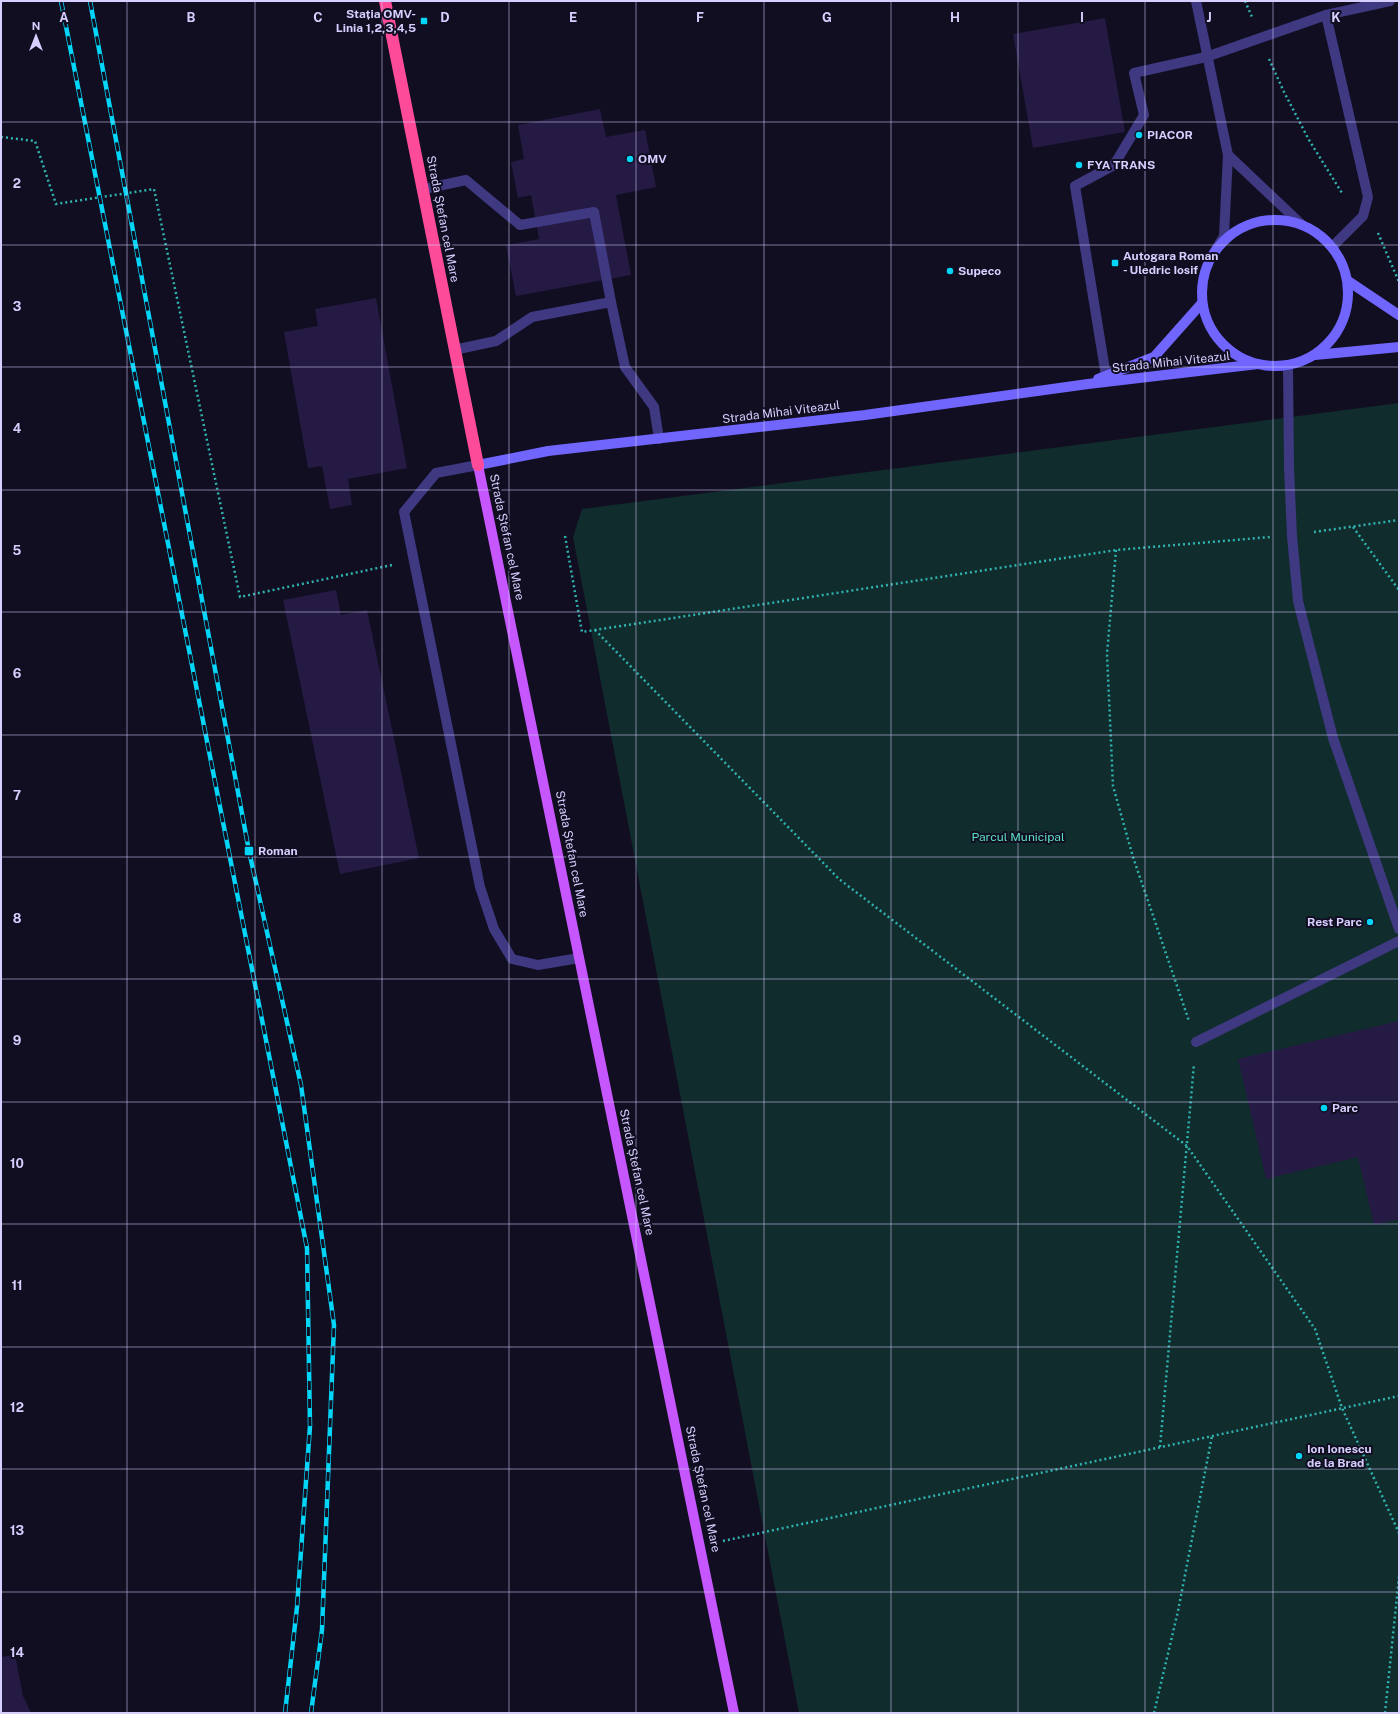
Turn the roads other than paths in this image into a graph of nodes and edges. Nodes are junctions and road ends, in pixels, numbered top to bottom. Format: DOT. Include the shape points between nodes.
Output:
graph roads {
  1 [pos="385,1"];
  2 [pos="1196,1"];
  3 [pos="1390,1"];
  4 [pos="1326,15"];
  5 [pos="1206,57"];
  6 [pos="1228,155"];
  7 [pos="424,189"];
  8 [pos="1302,225"];
  9 [pos="1333,246"];
  10 [pos="1210,259"];
  11 [pos="1348,281"];
  12 [pos="610,302"];
  13 [pos="1202,303"];
  14 [pos="1399,315"];
  15 [pos="1399,348"];
  16 [pos="454,350"];
  17 [pos="1315,355"];
  18 [pos="1258,364"];
  19 [pos="1288,366"];
  20 [pos="1106,376"];
  21 [pos="1088,384"];
  22 [pos="659,439"];
  23 [pos="478,465"];
  24 [pos="1399,929"];
  25 [pos="1399,941"];
  26 [pos="579,958"];
  27 [pos="1196,1042"];
  28 [pos="734,1713"];
  1 -- 7 [label="highway, Strada Ștefan cel Mare"];
  2 -- 5 [label="lane"];
  3 -- 4 [label="lane"];
  4 -- 5 [label="lane"];
  4 -- 9 [label="lane" via="1368,197 1363,216"];
  5 -- 6 [label="lane"];
  5 -- 20 [label="lane" via="1134,73 1144,114 1114,165 1075,186"];
  6 -- 8 [label="lane"];
  6 -- 10 [label="lane" via="1224,236"];
  7 -- 12 [label="lane" via="466,180 520,225 594,212"];
  7 -- 16 [label="highway, Strada Ștefan cel Mare"];
  8 -- 9 [label="street, Strada Mihai Viteazul" via="1319,234"];
  8 -- 10 [label="street, Strada Mihai Viteazul" via="1281,220 1259,221 1239,228 1222,242"];
  9 -- 11 [label="street, Strada Mihai Viteazul" via="1343,263"];
  10 -- 13 [label="street, Strada Mihai Viteazul" via="1202,281"];
  11 -- 14 [label="street"];
  11 -- 17 [label="street, Strada Mihai Viteazul" via="1349,302 1343,323 1331,341"];
  12 -- 16 [label="lane" via="532,317 496,341"];
  12 -- 22 [label="lane" via="625,367 654,406"];
  13 -- 18 [label="street, Strada Mihai Viteazul" via="1208,324 1221,342 1238,356"];
  13 -- 20 [label="street, Strada Mihai Viteazul" via="1154,357"];
  15 -- 17 [label="street, Strada Mihai Viteazul"];
  16 -- 23 [label="highway, Strada Ștefan cel Mare"];
  17 -- 19 [label="street, Strada Mihai Viteazul"];
  18 -- 19 [label="street, Strada Mihai Viteazul" via="1272,367"];
  18 -- 21 [label="street, Strada Mihai Viteazul"];
  19 -- 24 [label="lane" via="1292,536 1298,601 1332,738"];
  20 -- 21 [label="street, Strada Mihai Viteazul"];
  21 -- 22 [label="street, Strada Mihai Viteazul" via="865,415"];
  22 -- 23 [label="street, Strada Mihai Viteazul" via="548,452"];
  23 -- 26 [label="main road, Strada Ștefan cel Mare"];
  23 -- 26 [label="lane" via="436,473 404,512 480,887 494,929 512,959 538,965"];
  25 -- 27 [label="lane"];
  26 -- 28 [label="main road, Strada Ștefan cel Mare"];
}
